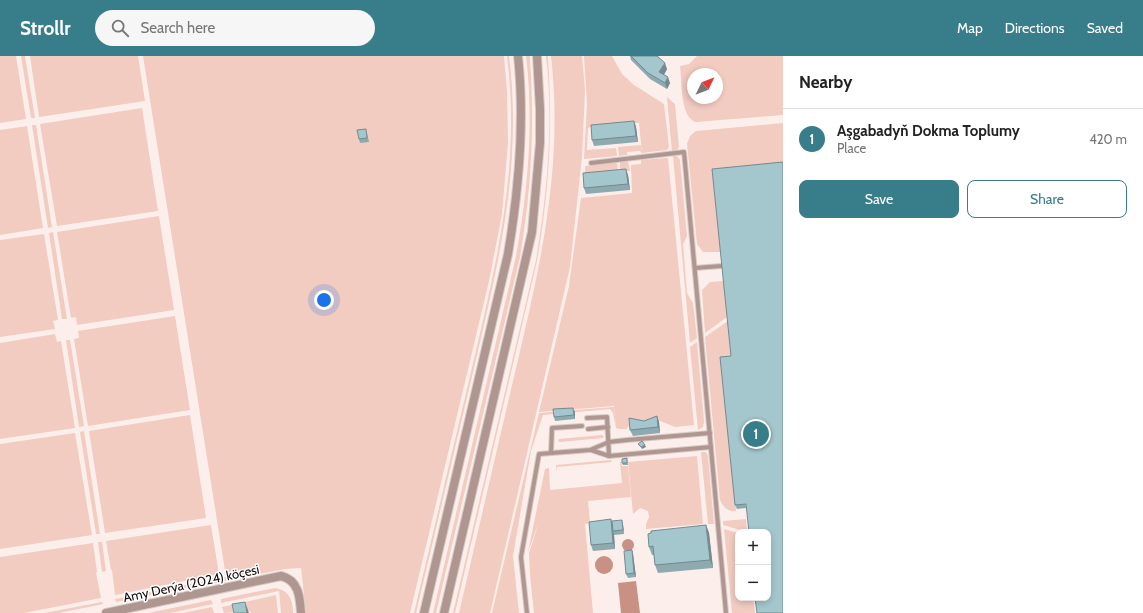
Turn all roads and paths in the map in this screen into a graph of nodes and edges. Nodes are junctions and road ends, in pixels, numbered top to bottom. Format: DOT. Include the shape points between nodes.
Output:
graph roads {
  1 [pos="518,56"];
  2 [pos="537,56"];
  3 [pos="591,163"];
  4 [pos="721,266"];
  5 [pos="695,268"];
  6 [pos="587,418"];
  7 [pos="582,426"];
  8 [pos="608,427"];
  9 [pos="588,429"];
  10 [pos="710,433"];
  11 [pos="609,442"];
  12 [pos="712,447"];
  13 [pos="590,450"];
  14 [pos="551,453"];
  15 [pos="609,456"];
  16 [pos="106,613"];
  17 [pos="300,613"];
  18 [pos="424,613"];
  19 [pos="444,613"];
  20 [pos="527,613"];
  21 [pos="726,613"];
  1 -- 18 [label="street" via="520,135 516,204 508,254"];
  2 -- 19 [label="street" via="540,143 532,232"];
  3 -- 5 [label="lane" via="684,152"];
  4 -- 5 [label="lane"];
  5 -- 10 [label="lane"];
  6 -- 8 [label="lane" via="607,416"];
  7 -- 14 [label="lane" via="552,428"];
  8 -- 9 [label="lane"];
  8 -- 11 [label="lane"];
  10 -- 11 [label="lane"];
  10 -- 12 [label="lane"];
  11 -- 13 [label="lane"];
  11 -- 15 [label="lane"];
  12 -- 15 [label="lane"];
  12 -- 21 [label="lane"];
  13 -- 14 [label="lane"];
  13 -- 15 [label="lane"];
  14 -- 20 [label="lane" via="539,454 522,550 521,569"];
  16 -- 17 [label="street, Amy Derýa (2024) köçesi" via="281,576 292,581 296,587"];
}
